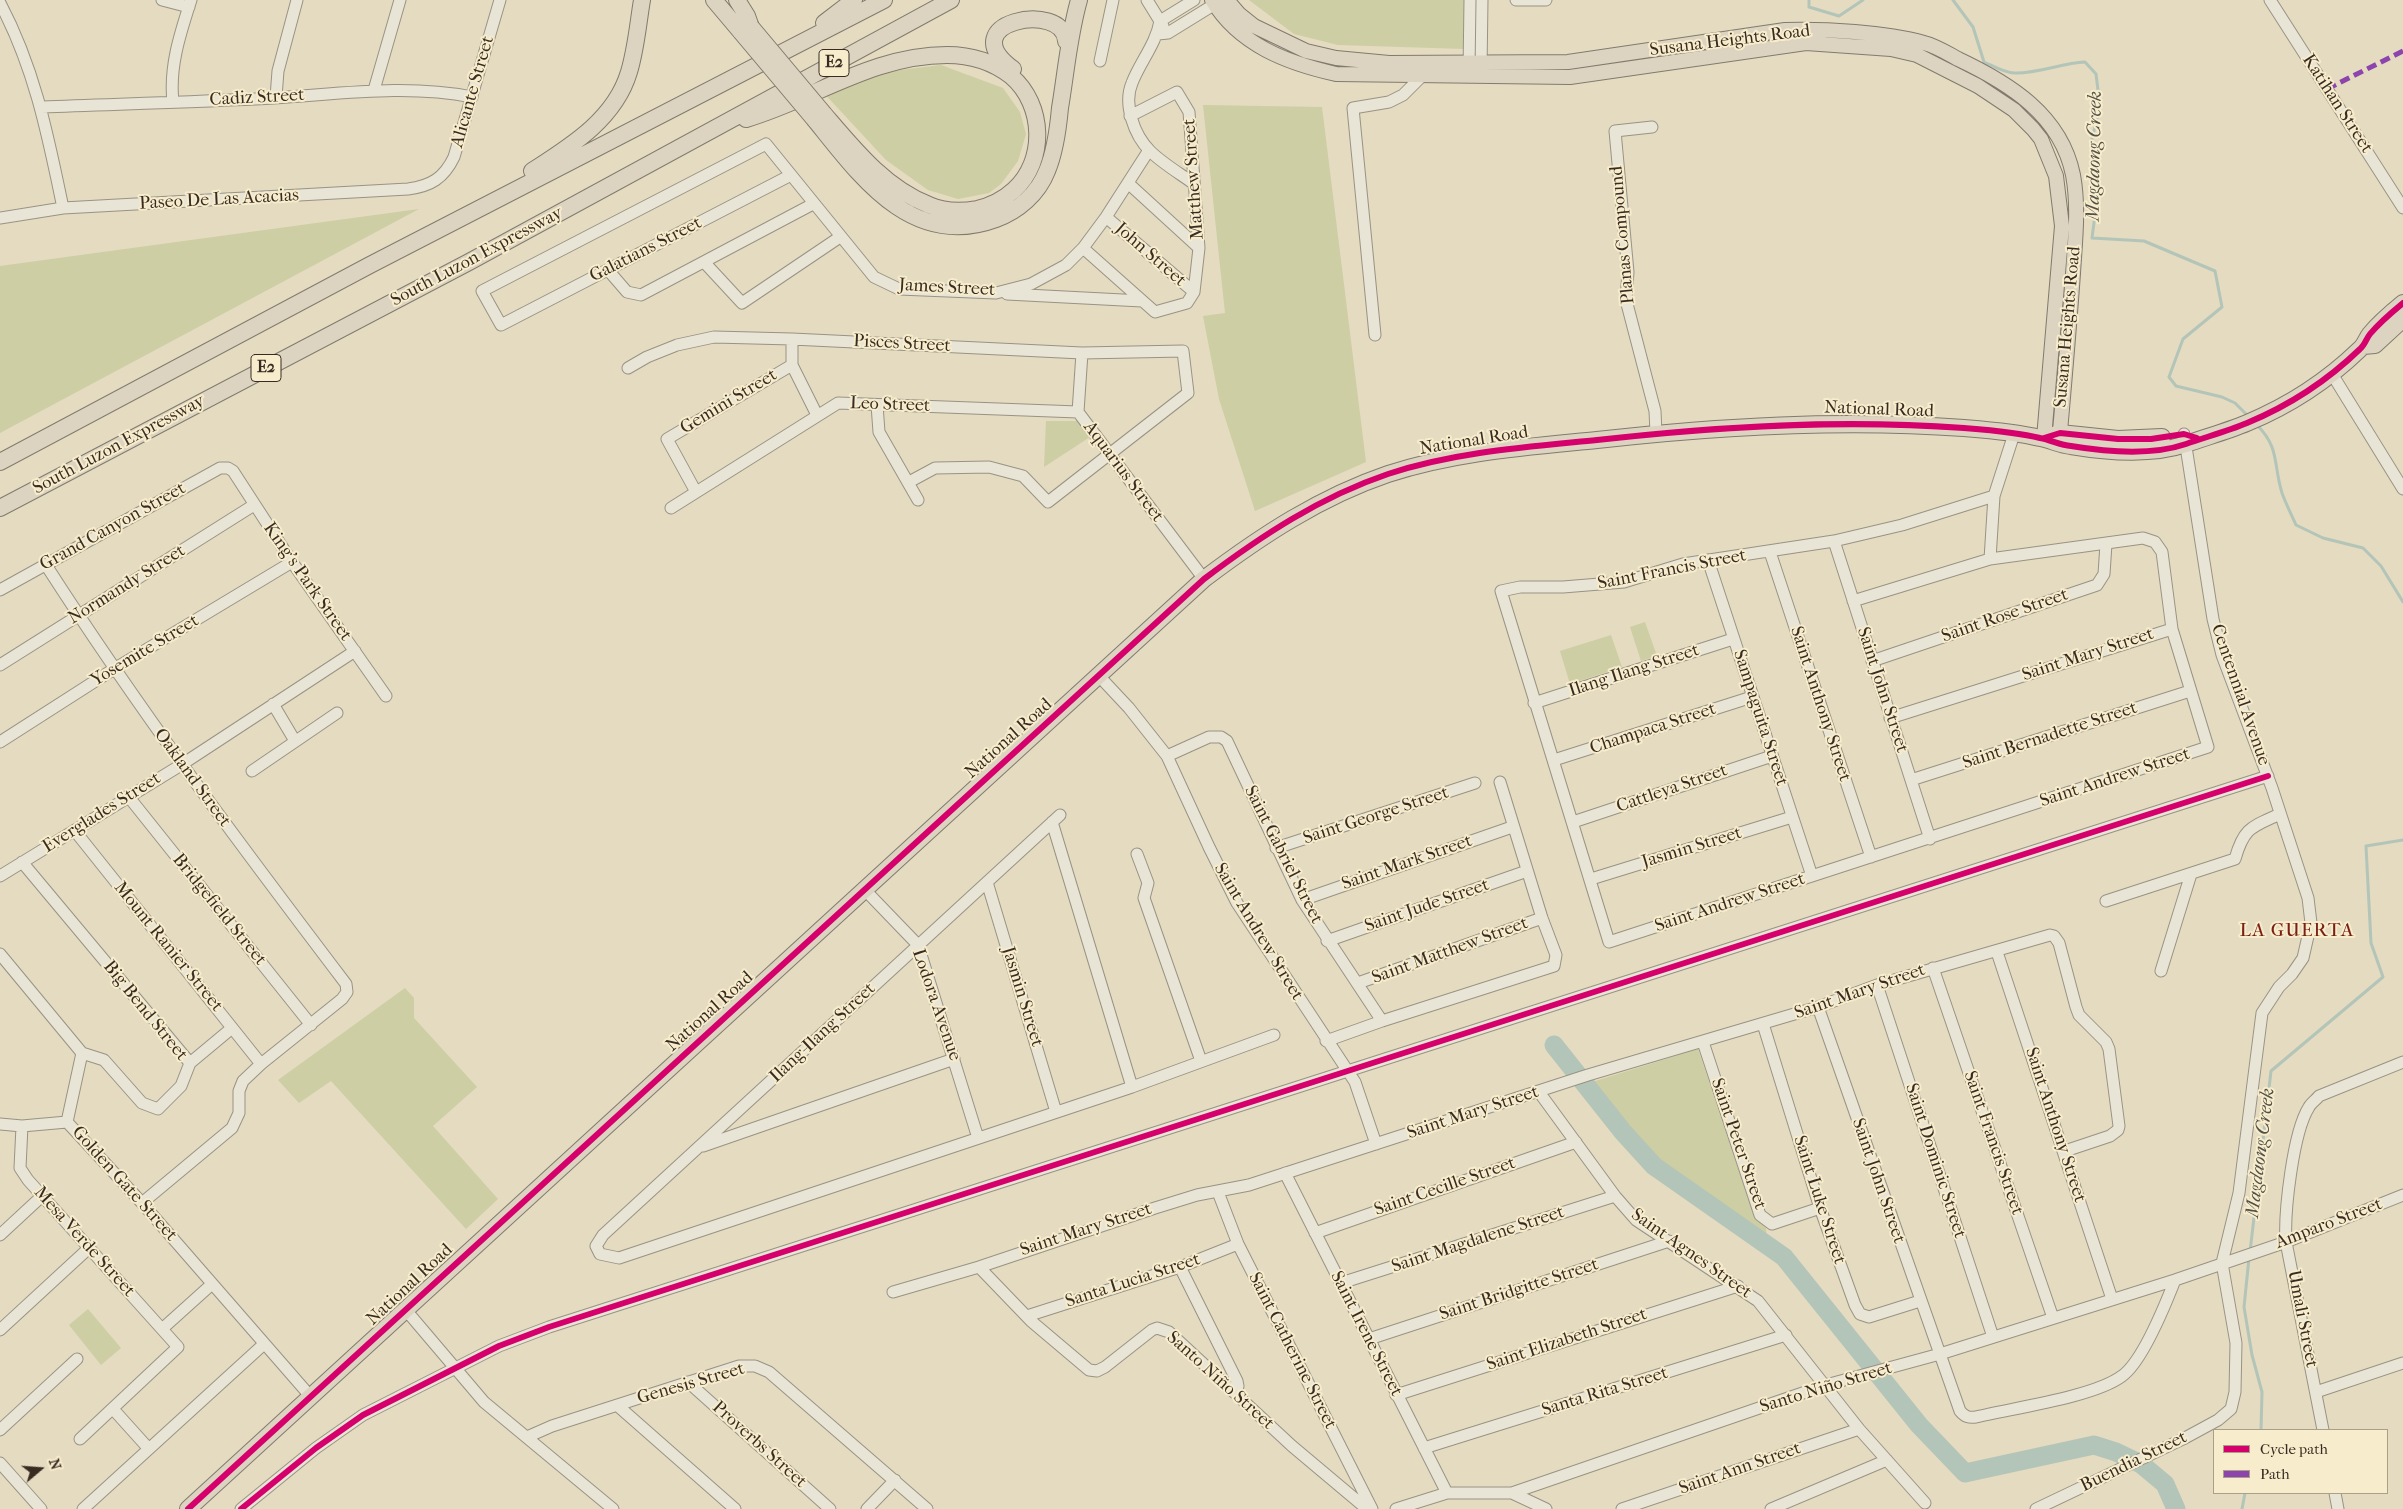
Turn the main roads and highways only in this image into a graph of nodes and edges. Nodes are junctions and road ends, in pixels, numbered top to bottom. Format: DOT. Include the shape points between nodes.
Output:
graph roads {
  1 [pos="642,0"];
  2 [pos="714,0"];
  3 [pos="724,0"];
  4 [pos="737,0"];
  5 [pos="854,0"];
  6 [pos="884,0"];
  7 [pos="951,0"];
  8 [pos="1079,0"];
  9 [pos="1218,1"];
  10 [pos="1048,5"];
  11 [pos="1014,7"];
  12 [pos="746,29"];
  13 [pos="788,51"];
  14 [pos="1066,68"];
  15 [pos="1475,68"];
  16 [pos="820,117"];
  17 [pos="1037,124"];
  18 [pos="718,127"];
  19 [pos="495,200"];
  20 [pos="2403,302"];
  21 [pos="2403,319"];
  22 [pos="2363,346"];
  23 [pos="2054,438"];
  24 [pos="0,462"];
  25 [pos="0,508"];
  26 [pos="188,1509"];
  1 -- 19 [label="highway" via="629,72 610,110 573,143"];
  2 -- 12 [label="highway"];
  3 -- 12 [label="highway"];
  4 -- 12 [label="highway" via="748,16"];
  5 -- 13 [label="highway"];
  6 -- 13 [label="highway, E2"];
  7 -- 18 [label="highway, South Luzon Expressway / E2"];
  8 -- 14 [label="highway"];
  9 -- 15 [label="main road, Susana Heights Road" via="1254,26 1306,51 1336,58"];
  9 -- 15 [label="main road, Susana Heights Road" via="1247,37 1270,54 1300,66 1336,74 1422,76"];
  10 -- 14 [label="highway" via="1058,13 1064,25"];
  11 -- 17 [label="highway" via="998,24 994,48 1033,91 1038,106"];
  12 -- 16 [label="highway, bridge"];
  13 -- 19 [label="highway, E2"];
  14 -- 16 [label="highway" via="1056,137 1043,181 1014,210 974,226 939,226 903,211 864,178"];
  15 -- 23 [label="main road, Susana Heights Road" via="1568,62 1785,30 1808,30 1925,43 2010,86 2025,97 2054,131 2067,158 2075,189 2075,237"];
  16 -- 17 [label="highway" via="894,185 930,206 951,211 990,206 1018,186 1036,154"];
  17 -- 18 [label="highway" via="1030,102 1011,77 984,61 949,55 908,60 868,70 768,113"];
  18 -- 25 [label="highway, South Luzon Expressway / E2" via="469,262"];
  19 -- 24 [label="highway, E2"];
  20 -- 22 [label="highway, National Road" via="2368,336"];
  21 -- 22 [label="highway, National Road" via="2375,345"];
  22 -- 23 [label="highway, National Road" via="2332,374 2250,422 2189,439"];
  23 -- 26 [label="highway, National Road" via="1937,427 1827,423 1656,433 1465,455 1386,475 1295,516 1204,579"];
}
